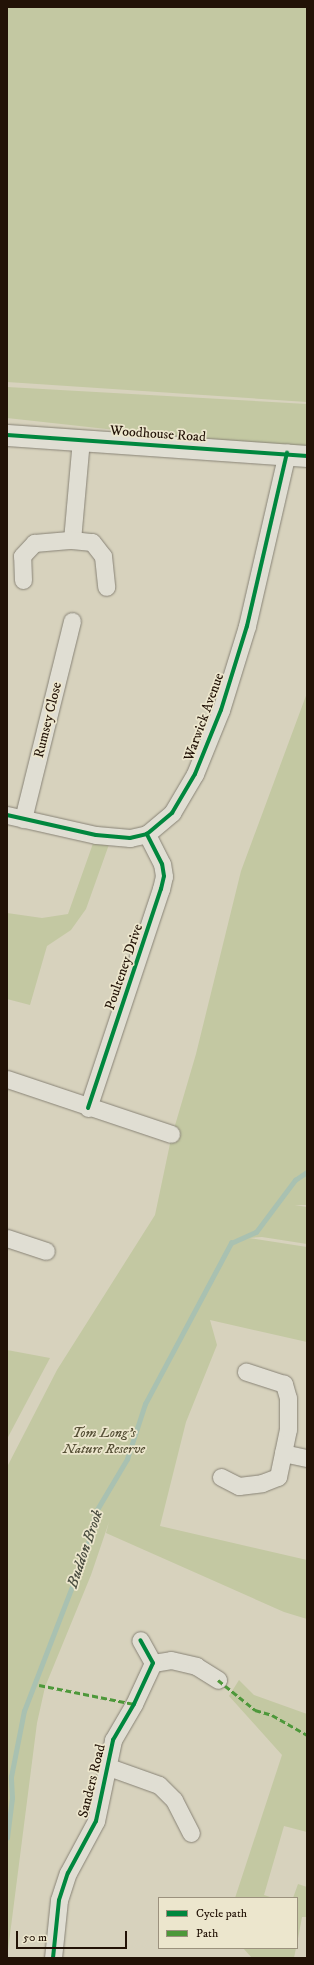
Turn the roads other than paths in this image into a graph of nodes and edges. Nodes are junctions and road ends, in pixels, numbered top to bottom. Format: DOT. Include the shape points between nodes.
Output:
graph roads {
  1 [pos="7,434"];
  2 [pos="81,440"];
  3 [pos="297,455"];
  4 [pos="72,540"];
  5 [pos="23,580"];
  6 [pos="106,587"];
  7 [pos="72,621"];
  8 [pos="7,815"];
  9 [pos="23,819"];
  10 [pos="147,834"];
  11 [pos="7,1079"];
  12 [pos="88,1108"];
  13 [pos="171,1134"];
  14 [pos="7,1238"];
  15 [pos="46,1251"];
  16 [pos="246,1372"];
  17 [pos="283,1453"];
  18 [pos="307,1458"];
  19 [pos="221,1477"];
  20 [pos="140,1640"];
  21 [pos="153,1663"];
  22 [pos="218,1680"];
  23 [pos="106,1766"];
  24 [pos="191,1833"];
  25 [pos="53,1958"];
  1 -- 2 [label="street, Woodhouse Road"];
  2 -- 3 [label="street, Woodhouse Road"];
  2 -- 4 [label="street"];
  3 -- 10 [label="street, Warwick Avenue" via="221,710 195,774 172,813"];
  4 -- 5 [label="street" via="34,543 22,556"];
  4 -- 6 [label="street" via="92,542 103,556"];
  7 -- 9 [label="street, Rumsey Close"];
  8 -- 9 [label="street, Warwick Avenue"];
  9 -- 10 [label="street, Warwick Avenue" via="96,835 130,838"];
  10 -- 12 [label="street, Poulteney Drive" via="162,864 164,876 161,890"];
  11 -- 12 [label="street"];
  12 -- 13 [label="street"];
  14 -- 15 [label="street"];
  16 -- 17 [label="street" via="284,1384 288,1398 288,1429"];
  17 -- 18 [label="street"];
  17 -- 19 [label="street" via="278,1477 262,1483 240,1486"];
  20 -- 21 [label="street"];
  21 -- 22 [label="street" via="171,1660 196,1666"];
  21 -- 23 [label="street, Sanders Road" via="134,1704 113,1740"];
  23 -- 24 [label="street" via="158,1785 174,1800"];
  23 -- 25 [label="street, Sanders Road" via="103,1796 96,1821 68,1873 59,1900"];
}
